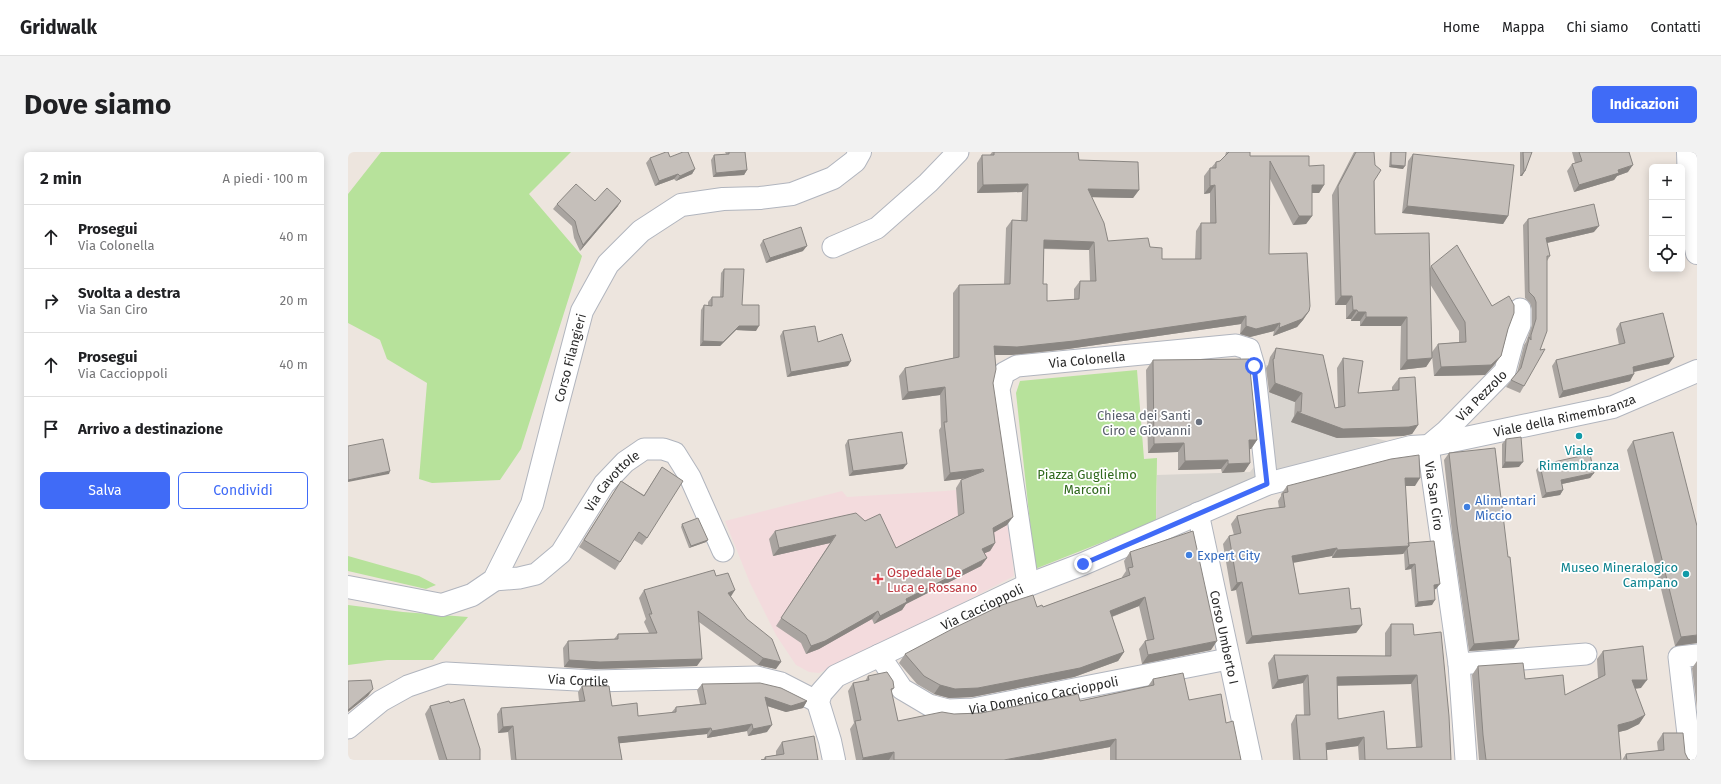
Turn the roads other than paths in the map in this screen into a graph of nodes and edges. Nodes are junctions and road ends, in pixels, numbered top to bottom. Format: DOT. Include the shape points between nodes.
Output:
graph roads {
  1 [pos="860,152"];
  2 [pos="958,152"];
  3 [pos="1688,152"];
  4 [pos="833,247"];
  5 [pos="1697,253"];
  6 [pos="1520,309"];
  7 [pos="1697,371"];
  8 [pos="1428,446"];
  9 [pos="1267,484"];
  10 [pos="1198,514"];
  11 [pos="723,551"];
  12 [pos="494,580"];
  13 [pos="1028,585"];
  14 [pos="348,587"];
  15 [pos="1586,654"];
  16 [pos="879,655"];
  17 [pos="1688,656"];
  18 [pos="1228,659"];
  19 [pos="1459,664"];
  20 [pos="818,702"];
  21 [pos="348,728"];
  22 [pos="832,751"];
  23 [pos="1251,760"];
  24 [pos="1466,760"];
  25 [pos="1691,760"];
  1 -- 12 [label="street, Corso Filangieri" via="855,161 833,178 792,194 681,205 641,231 608,264 582,311 532,504"];
  2 -- 4 [label="street" via="928,183 877,228"];
  3 -- 5 [label="street" via="1690,218"];
  6 -- 8 [label="street, Via Pezzolo" via="1520,325 1505,371"];
  7 -- 8 [label="street, Viale della Rimembranza" via="1613,408"];
  8 -- 9 [label="street, Via San Ciro" via="1377,455"];
  8 -- 19 [label="street, Via San Ciro"];
  9 -- 10 [label="street, Via San Ciro"];
  9 -- 13 [label="street, Via Colonella" via="1254,366 1249,349 1236,345 1017,366 1004,373 998,389"];
  10 -- 13 [label="street, Via Caccioppoli"];
  10 -- 18 [label="street, Corso Umberto I"];
  11 -- 12 [label="street, Via Cavottole" via="690,477 675,453 663,449 644,448 625,462 604,484 560,553 536,574"];
  12 -- 14 [label="street, Corso Filangieri" via="472,595 442,605"];
  13 -- 16 [label="street, Via Caccioppoli"];
  15 -- 19 [label="street"];
  16 -- 18 [label="street, Via Domenico Caccioppoli" via="902,688 929,705 948,710 973,709"];
  16 -- 20 [label="street, Via Caccioppoli" via="836,676 821,693"];
  17 -- 25 [label="street"];
  18 -- 23 [label="street, Corso Umberto I"];
  19 -- 24 [label="street, Via San Ciro"];
  20 -- 21 [label="street, Via Cortile" via="781,682 757,677 595,681 446,673 408,686 381,701"];
  20 -- 22 [label="street"];
}
